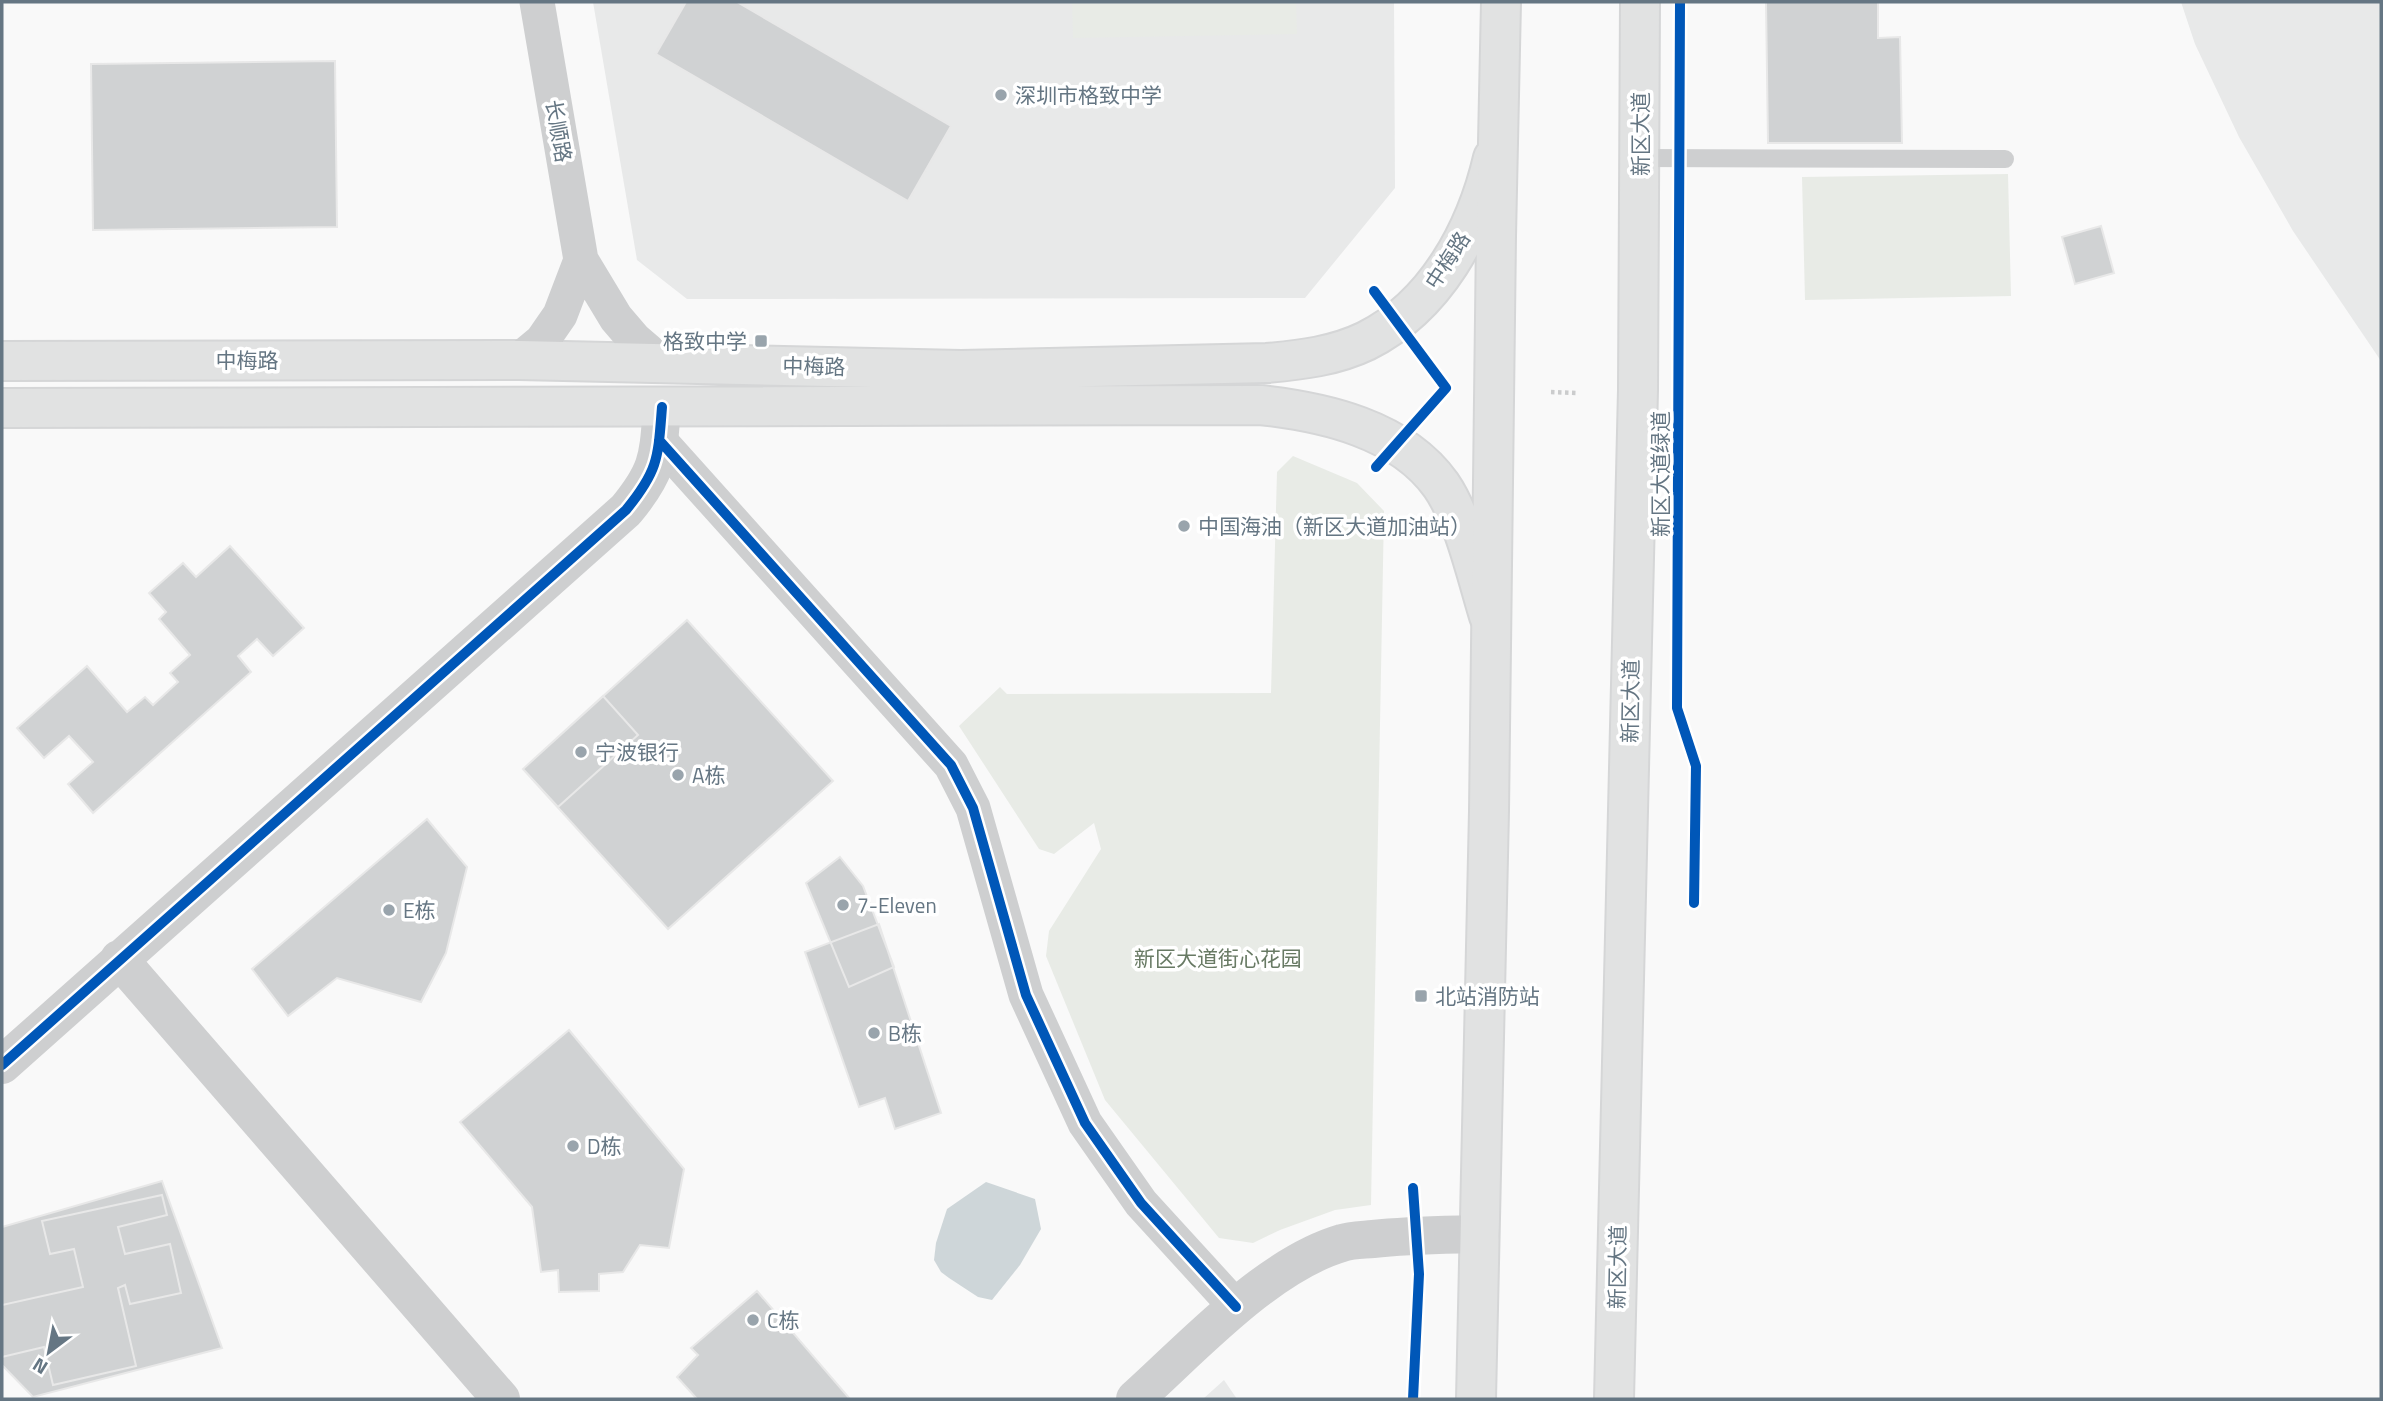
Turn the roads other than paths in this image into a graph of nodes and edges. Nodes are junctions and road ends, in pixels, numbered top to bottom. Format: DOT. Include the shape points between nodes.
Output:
graph roads {
  1 [pos="537,2"];
  2 [pos="1501,2"];
  3 [pos="1640,2"];
  4 [pos="1499,132"];
  5 [pos="1640,158"];
  6 [pos="2004,159"];
  7 [pos="581,260"];
  8 [pos="519,360"];
  9 [pos="2,361"];
  10 [pos="662,363"];
  11 [pos="2,408"];
  12 [pos="660,424"];
  13 [pos="1492,625"];
  14 [pos="119,959"];
  15 [pos="2,1065"];
  16 [pos="1480,1234"];
  17 [pos="1236,1307"];
  18 [pos="501,1399"];
  19 [pos="1135,1399"];
  20 [pos="1476,1399"];
  21 [pos="1614,1399"];
  1 -- 7 [label="street, 长顺路"];
  2 -- 4 [label="main road"];
  3 -- 5 [label="main road, 新区大道"];
  4 -- 10 [label="main road, 中梅路" via="1486,188 1439,280 1396,322 1365,341 1334,352 1267,363 974,370"];
  4 -- 13 [label="main road"];
  5 -- 6 [label="lane"];
  5 -- 21 [label="main road, 新区大道"];
  7 -- 8 [label="street" via="560,315 542,341"];
  7 -- 10 [label="street" via="616,318"];
  8 -- 9 [label="main road, 中梅路"];
  8 -- 10 [label="main road, 中梅路"];
  11 -- 12 [label="main road, 中梅路"];
  12 -- 13 [label="main road, 中梅路" via="1260,405 1323,415 1404,449 1441,486 1464,537"];
  12 -- 14 [label="street" via="655,467 626,510"];
  12 -- 17 [label="street" via="951,765 973,808 1026,995 1085,1123 1141,1203"];
  13 -- 16 [label="main road"];
  14 -- 15 [label="street"];
  14 -- 18 [label="street"];
  16 -- 17 [label="street" via="1343,1242 1273,1277"];
  16 -- 20 [label="main road"];
  17 -- 19 [label="street"];
}
